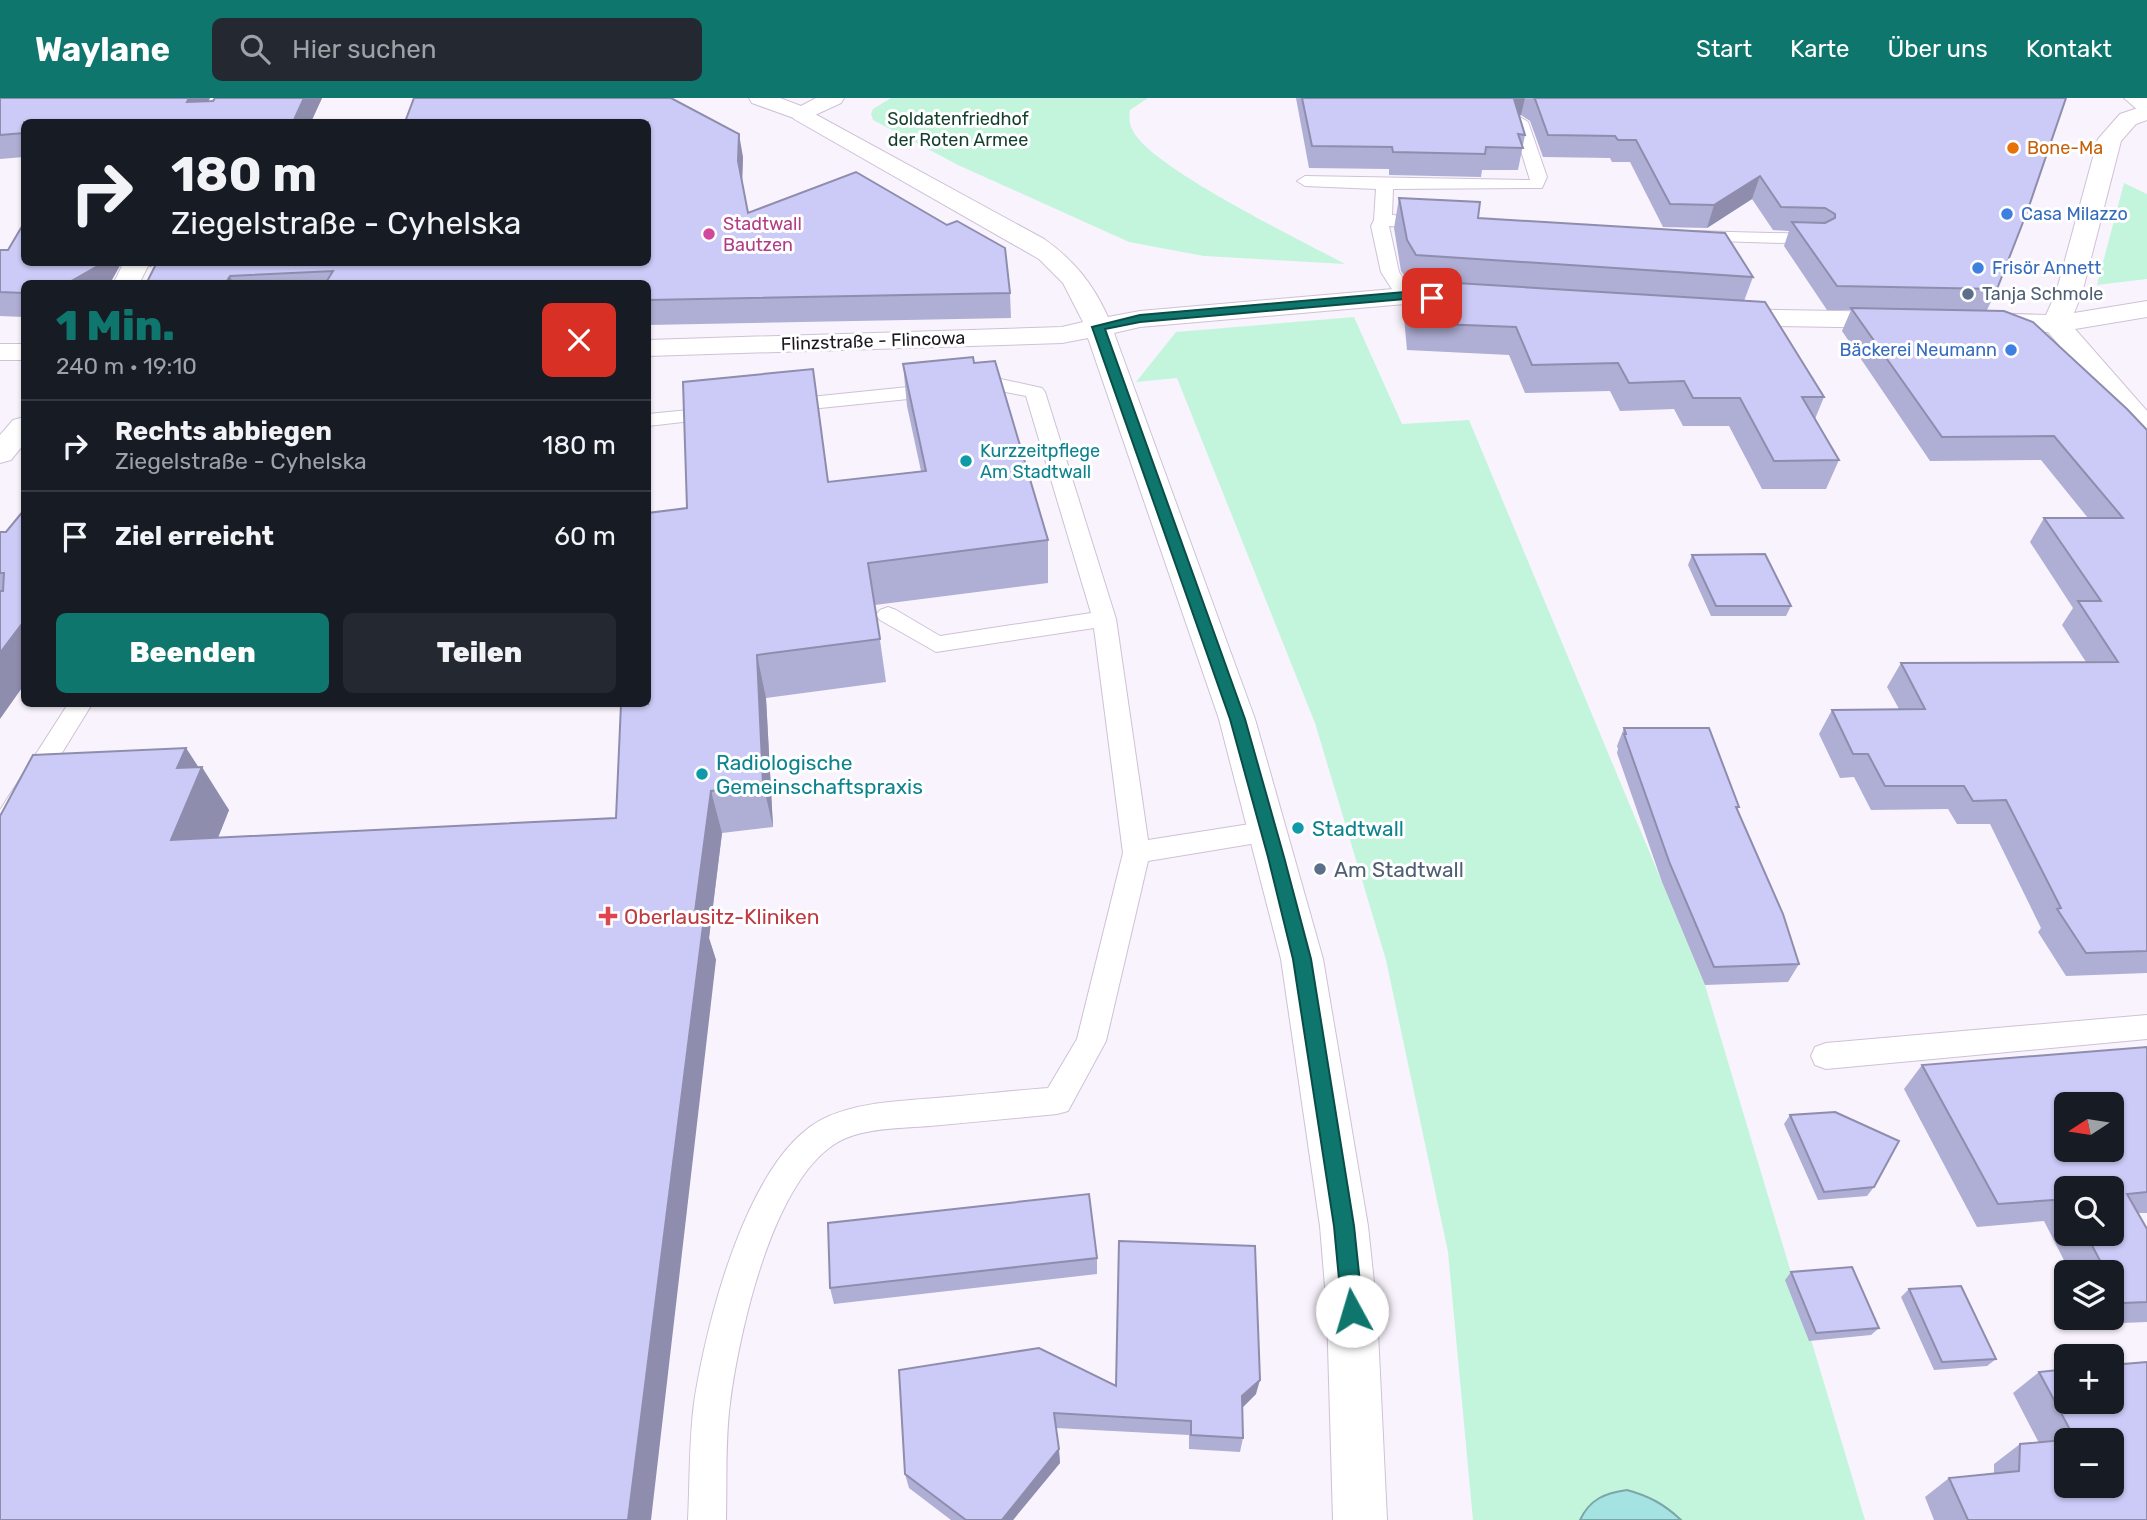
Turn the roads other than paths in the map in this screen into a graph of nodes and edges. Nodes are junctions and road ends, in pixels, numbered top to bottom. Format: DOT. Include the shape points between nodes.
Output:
graph roads {
  1 [pos="760,98"];
  2 [pos="833,98"];
  3 [pos="2135,98"];
  4 [pos="2147,106"];
  5 [pos="2147,112"];
  6 [pos="802,114"];
  7 [pos="1520,122"];
  8 [pos="1305,181"];
  9 [pos="1385,184"];
  10 [pos="1383,220"];
  11 [pos="1451,224"];
  12 [pos="1667,235"];
  13 [pos="1816,239"];
  14 [pos="1405,296"];
  15 [pos="1488,301"];
  16 [pos="2147,309"];
  17 [pos="1693,315"];
  18 [pos="2056,324"];
  19 [pos="1098,327"];
  20 [pos="651,348"];
  21 [pos="0,352"];
  22 [pos="21,352"];
  23 [pos="651,421"];
  24 [pos="2147,429"];
  25 [pos="21,430"];
  26 [pos="0,454"];
  27 [pos="888,615"];
  28 [pos="1104,619"];
  29 [pos="77,707"];
  30 [pos="1269,831"];
  31 [pos="0,832"];
  32 [pos="1136,853"];
  33 [pos="2147,1027"];
  34 [pos="1826,1056"];
  35 [pos="707,1520"];
  36 [pos="1360,1520"];
  1 -- 6 [label="street"];
  2 -- 6 [label="street"];
  3 -- 4 [label="street"];
  5 -- 18 [label="street" via="2128,119 2110,139 2069,293"];
  6 -- 19 [label="street" via="1058,259 1076,278"];
  7 -- 9 [label="lane" via="1539,177 1536,185"];
  8 -- 9 [label="lane"];
  9 -- 10 [label="lane"];
  10 -- 11 [label="lane"];
  10 -- 14 [label="lane" via="1380,226 1390,272"];
  12 -- 13 [label="lane"];
  14 -- 15 [label="street, Flinzstraße - Flincowa"];
  14 -- 19 [label="street, Flinzstraße - Flincowa" via="1140,319"];
  16 -- 18 [label="street"];
  17 -- 18 [label="street"];
  18 -- 24 [label="street"];
  19 -- 20 [label="street, Flinzstraße - Flincowa" via="1062,335"];
  19 -- 30 [label="street" via="1237,719"];
  21 -- 22 [label="street"];
  23 -- 28 [label="lane" via="996,384 1035,392"];
  25 -- 26 [label="street"];
  27 -- 28 [label="lane" via="936,644"];
  28 -- 32 [label="lane"];
  29 -- 31 [label="lane"];
  30 -- 32 [label="lane"];
  30 -- 36 [label="street" via="1302,959 1344,1226"];
  32 -- 35 [label="lane" via="1091,1041 1057,1101 888,1115 834,1128 803,1148 782,1177 752,1244 727,1325 712,1404"];
  33 -- 34 [label="lane"];
}
